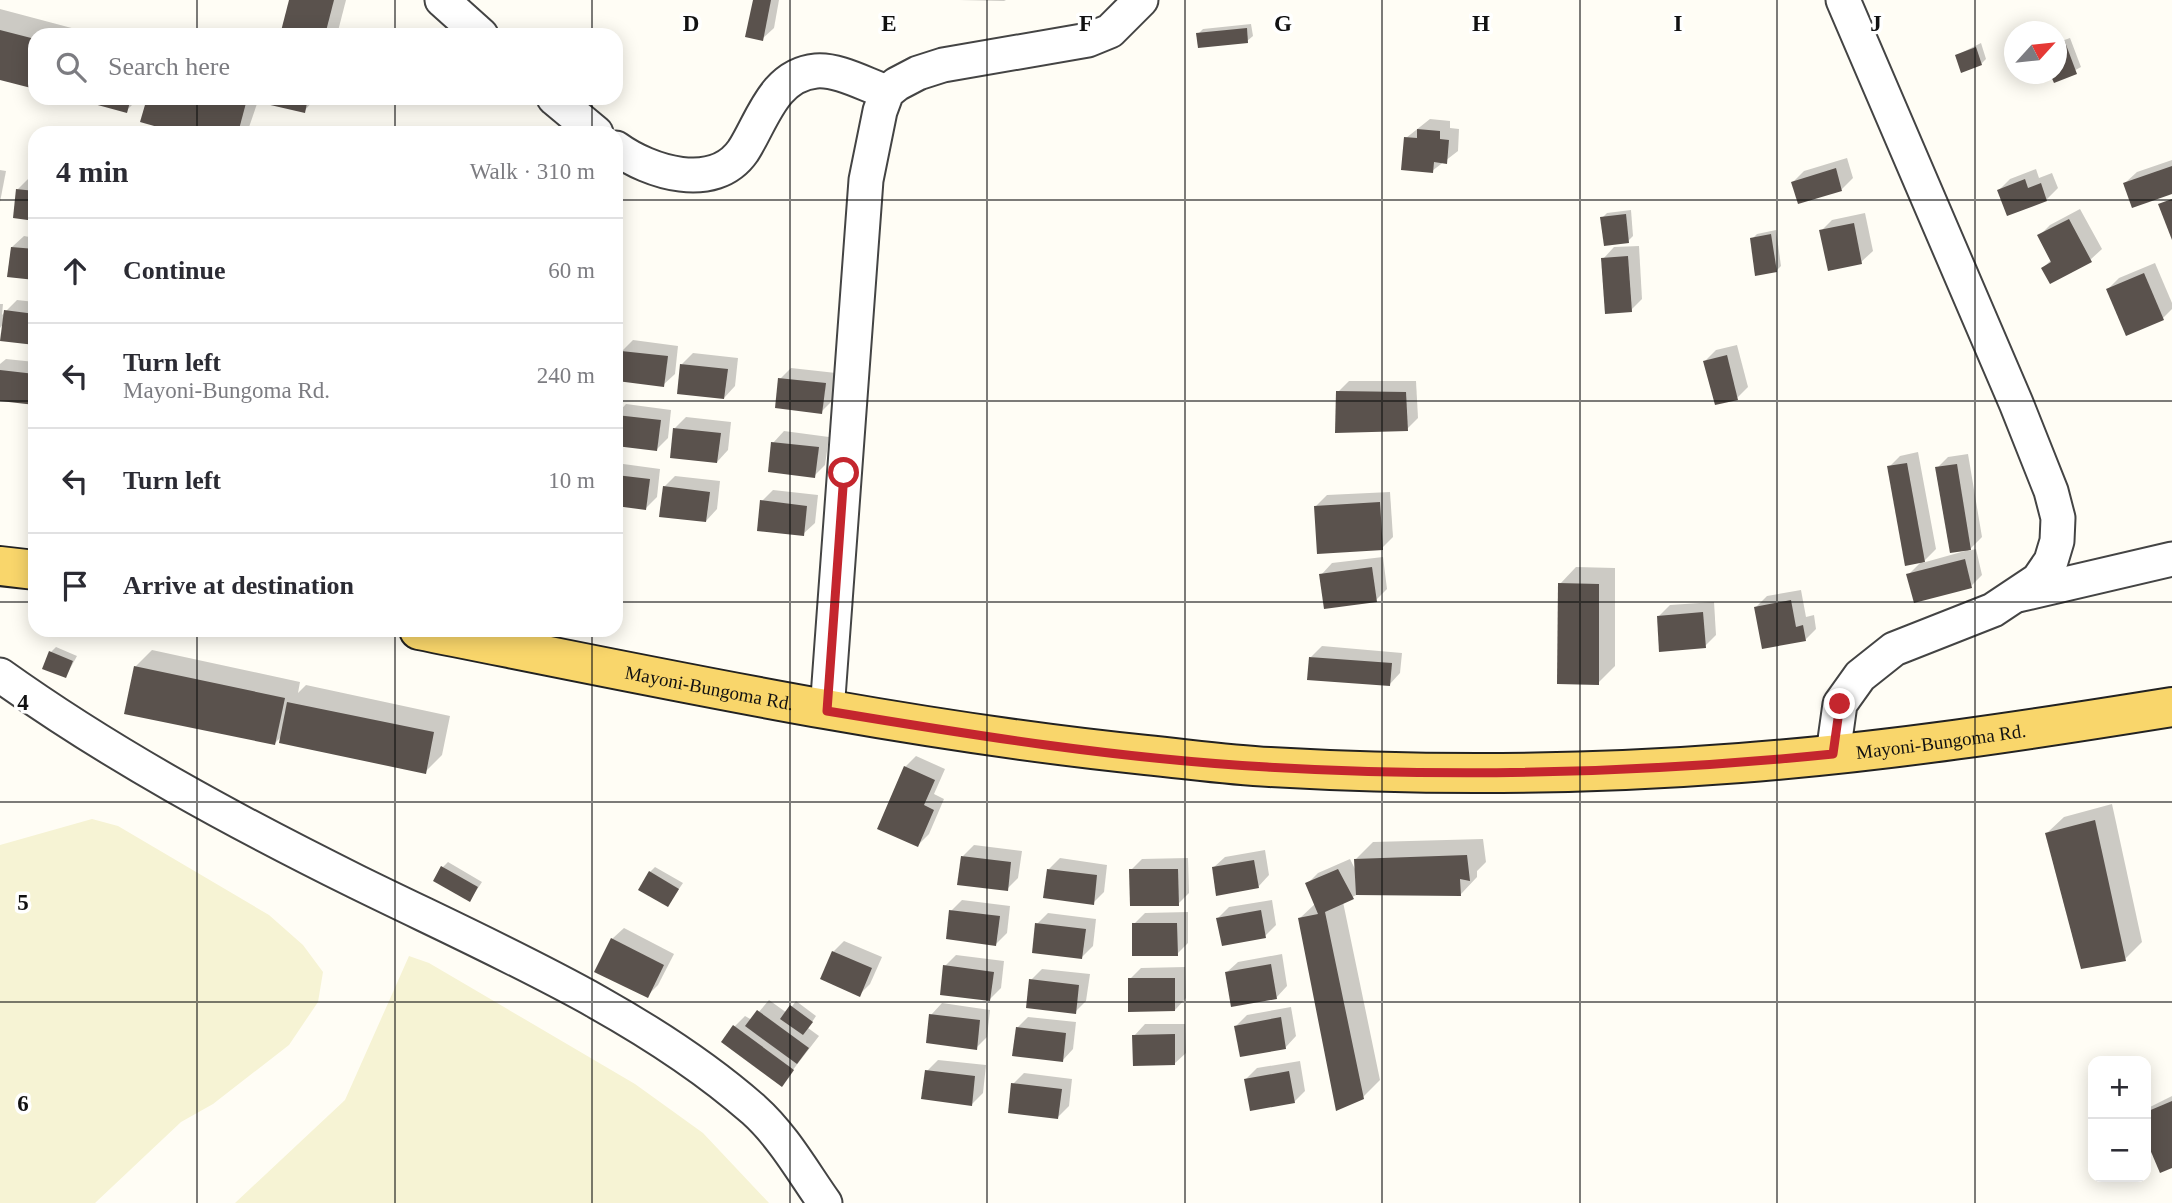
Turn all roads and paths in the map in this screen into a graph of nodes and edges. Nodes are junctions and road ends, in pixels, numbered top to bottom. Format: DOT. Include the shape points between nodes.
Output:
graph roads {
  1 [pos="442,0"];
  2 [pos="1141,0"];
  3 [pos="1843,0"];
  4 [pos="473,28"];
  5 [pos="887,92"];
  6 [pos="562,105"];
  7 [pos="588,126"];
  8 [pos="623,151"];
  9 [pos="2172,559"];
  10 [pos="0,566"];
  11 [pos="28,569"];
  12 [pos="2018,596"];
  13 [pos="454,637"];
  14 [pos="0,676"];
  15 [pos="2172,707"];
  16 [pos="827,711"];
  17 [pos="1833,754"];
  18 [pos="825,1203"];
  1 -- 4 [label="street"];
  2 -- 5 [label="street" via="1110,31 1088,40 943,65 918,73"];
  3 -- 12 [label="street" via="2051,491 2058,518 2051,561 2038,580"];
  5 -- 8 [label="street" via="825,71 803,75 767,104 737,158 708,173 664,171"];
  5 -- 16 [label="street" via="866,180"];
  6 -- 7 [label="street"];
  9 -- 12 [label="street"];
  10 -- 11 [label="main road"];
  12 -- 17 [label="street" via="1894,649 1875,662 1840,704"];
  13 -- 16 [label="main road, Mayoni-Bungoma Rd."];
  14 -- 18 [label="street" via="78,729 238,821 505,953 634,1025 702,1069 756,1112"];
  15 -- 17 [label="main road, Mayoni-Bungoma Rd."];
  16 -- 17 [label="main road, Mayoni-Bungoma Rd." via="1080,748 1266,767 1535,771 1739,763"];
}
